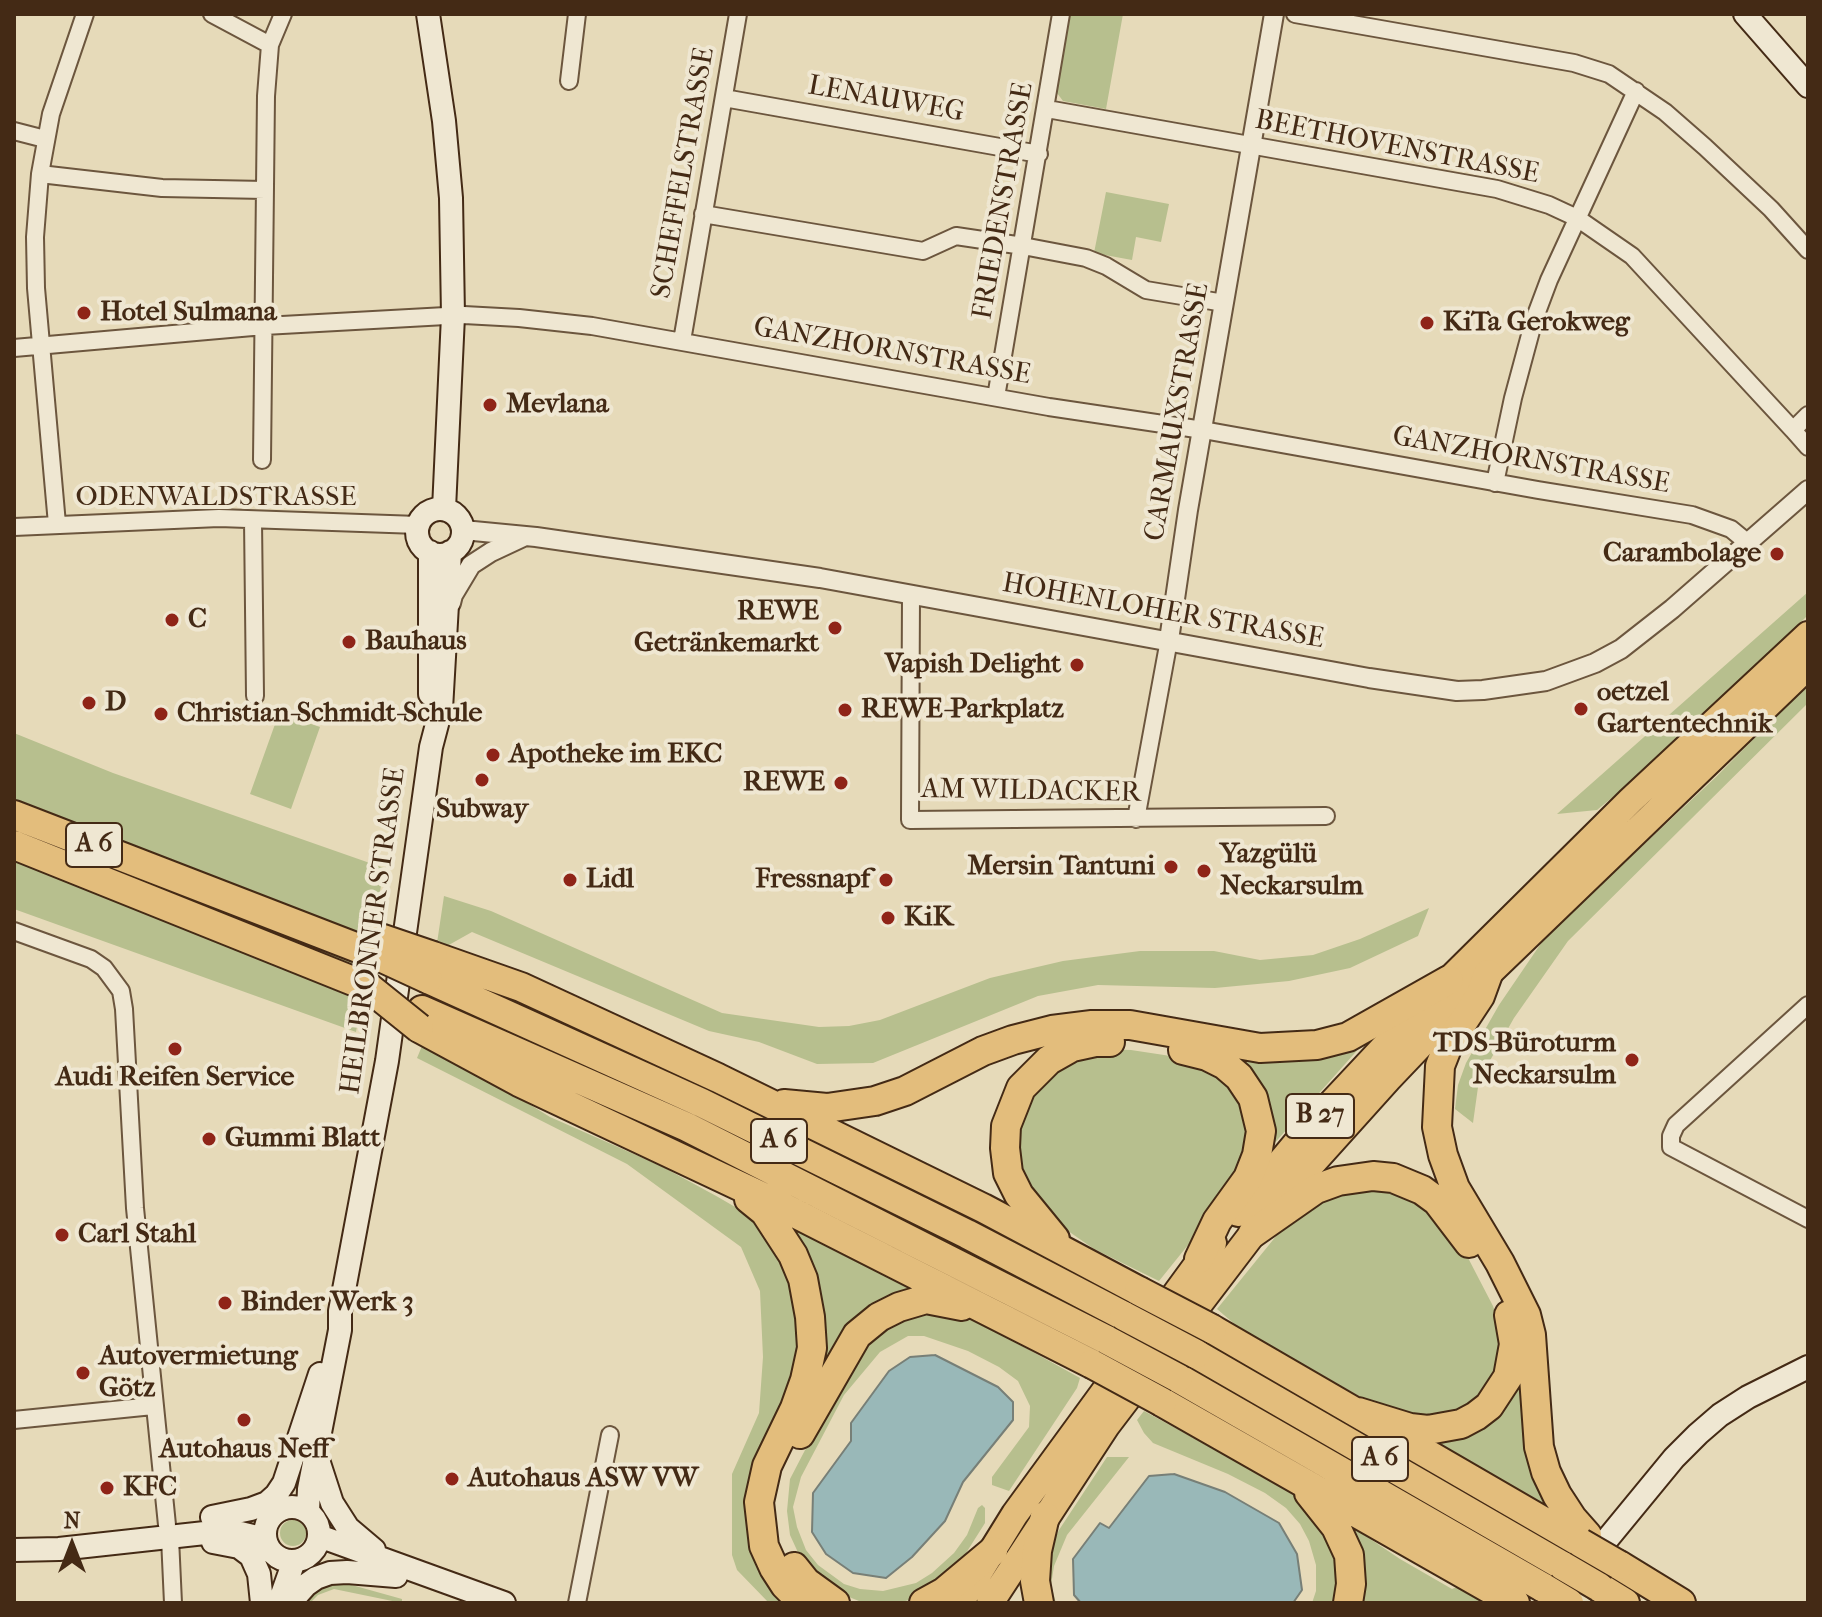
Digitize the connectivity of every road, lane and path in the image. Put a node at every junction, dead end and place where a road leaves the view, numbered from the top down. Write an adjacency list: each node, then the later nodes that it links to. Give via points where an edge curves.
1 (85, 14): 18 (street)
2 (212, 14): 11 (street)
3 (283, 14): 11 (street)
4 (428, 14): 28 (main road, via 444,121)
5 (577, 14): 12 (street)
6 (738, 14): 15 (street, SCHEFFELSTRASSE)
7 (1058, 14): 16 (street, FRIEDENSTRASSE)
8 (1274, 14): 19 (street, CARMAUXSTRASSE)
9 (1295, 14): 14 (street, via 1583,65)
10 (1745, 14): 13 (main road)
11 (270, 45): 22 (street)
12 (569, 81)
13 (1808, 86)
14 (1636, 91): 24 (street); 26 (street, via 1705,147)
15 (724, 98): 20 (street, LENAUWEG); 23 (street, SCHEFFELSTRASSE)
16 (1047, 109): 19 (street, BEETHOVENSTRASSE); 20 (street, FRIEDENSTRASSE)
17 (14, 131): 18 (street)
18 (45, 139): 21 (street)
19 (1251, 145): 24 (street, BEETHOVENSTRASSE, via 1497,189); 27 (street, CARMAUXSTRASSE)
20 (1039, 154): 25 (street, FRIEDENSTRASSE)
21 (40, 174): 22 (street, via 162,188); 31 (street, via 36,275)
22 (265, 190): 29 (street)
23 (703, 214): 25 (street, via 923,251 956,236); 30 (street, SCHEFFELSTRASSE)
24 (1577, 218): 36 (street, BEETHOVENSTRASSE, via 1632,256); 39 (street, via 1531,332)
25 (1023, 246): 27 (street, via 1086,258 1146,290); 33 (street, FRIEDENSTRASSE)
26 (1808, 250)
27 (1224, 303): 35 (street, CARMAUXSTRASSE)
28 (453, 316): 29 (street, GANZHORNSTRASSE); 30 (street, GANZHORNSTRASSE, via 519,318); 41 (main road)
29 (264, 326): 31 (street, GANZHORNSTRASSE); 38 (street)
30 (682, 341): 33 (street, GANZHORNSTRASSE)
31 (42, 345): 32 (street, GANZHORNSTRASSE); 43 (street)
32 (14, 348)
33 (996, 397): 35 (street, GANZHORNSTRASSE)
34 (1808, 415): 36 (street)
35 (1203, 430): 39 (street, GANZHORNSTRASSE); 53 (street, CARMAUXSTRASSE)
36 (1793, 430): 37 (street, BEETHOVENSTRASSE)
37 (1808, 447)
38 (262, 460)
39 (1495, 483): 48 (street, GANZHORNSTRASSE, via 1692,515 1731,529)
40 (1808, 490): 48 (street, HOHENLOHER STRASSE)
41 (444, 509): 44 (main road, via 428,512); 46 (main road, via 457,516)
42 (253, 520): 43 (street, ODENWALDSTRASSE); 44 (street, ODENWALDSTRASSE); 55 (street)
43 (57, 524): 45 (street, ODENWALDSTRASSE)
44 (418, 525): 49 (main road, via 418,541)
45 (14, 527)
46 (463, 530): 47 (street, HOHENLOHER STRASSE); 49 (main road, via 460,543)
47 (525, 535): 50 (street, HOHENLOHER STRASSE); 51 (street, via 471,565)
48 (1748, 543): 53 (street, HOHENLOHER STRASSE, via 1621,649 1565,676 1530,684 1457,691)
49 (440, 552): 51 (main road, HEILBRONNER STRASSE); 56 (main road, HEILBRONNER STRASSE)
50 (911, 595): 53 (street, HOHENLOHER STRASSE); 59 (street, AM WILDACKER, via 910,820)
51 (448, 613): 56 (main road, HEILBRONNER STRASSE, via 441,709)
52 (1808, 635): 64 (highway, B 27)
53 (1169, 640): 59 (street, CARMAUXSTRASSE)
54 (1808, 666): 63 (highway, B 27)
55 (255, 696)
56 (431, 747): 73 (main road, HEILBRONNER STRASSE, via 387,1061)
57 (14, 815): 62 (highway, A 6, bridge)
58 (1326, 816): 59 (street, AM WILDACKER)
59 (1136, 819)
60 (14, 845): 66 (highway, A 6, bridge, via 368,987)
61 (14, 931): 77 (street, via 91,959 121,991)
62 (431, 968): 67 (highway, via 521,987); 109 (highway, A 6, bridge, via 1196,1354)
63 (1488, 974): 70 (highway, B 27); 87 (highway, via 1440,1066 1437,1127 1455,1188 1526,1315 1539,1447 1557,1495)
64 (1449, 980): 67 (highway, via 1348,1037 1317,1045 1260,1048 1130,1025 1079,1027 1013,1040 875,1101 827,1108); 72 (highway, B 27, via 1314,1122)
65 (1808, 1005): 69 (street, via 1676,1125 1671,1147)
66 (420, 1019): 68 (highway, via 519,1082); 92 (highway, A 6, bridge, via 687,1127 1107,1340)
67 (769, 1103): 71 (highway)
68 (716, 1176): 74 (highway); 100 (highway, via 765,1212 803,1279 812,1348 795,1408 767,1466 759,1502 769,1557)
69 (1808, 1219)
70 (1253, 1233): 78 (highway, via 1316,1189 1373,1176 1422,1190 1465,1237 1509,1316 1514,1344 1501,1391 1476,1416 1443,1428 1410,1428); 84 (highway, B 27, via 1106,1426)
71 (1073, 1256): 72 (highway, via 1019,1195 1008,1173 1006,1126 1021,1088 1049,1060 1072,1047 1123,1042 1207,1056 1239,1077 1253,1098 1261,1131 1257,1155); 78 (highway, bridge)
72 (1199, 1259): 90 (highway, B 27)
73 (340, 1311): 75 (main road, HEILBRONNER STRASSE); 81 (main road, HEILBRONNER STRASSE)
74 (995, 1315): 82 (highway, bridge); 101 (highway, via 926,1299 879,1317 857,1335 805,1423 778,1486 774,1510 792,1565)
75 (324, 1362): 83 (main road, HEILBRONNER STRASSE, via 297,1486); 85 (main road, via 276,1495 251,1509)
76 (1808, 1367): 92 (main road, via 1729,1409 1683,1448)
77 (153, 1406): 79 (street); 86 (street)
78 (1358, 1412): 87 (highway)
79 (14, 1420)
80 (610, 1435): 99 (street)
81 (317, 1451): 83 (main road, HEILBRONNER STRASSE); 91 (main road, via 328,1494 348,1528)
82 (1295, 1478): 106 (highway, via 1336,1527 1349,1555); 107 (highway)
83 (299, 1509): 88 (main road, via 315,1518); 88 (main road, via 274,1513)
84 (1045, 1516): 104 (highway, B 27); 105 (highway, via 1037,1551)
85 (212, 1517): 86 (main road); 88 (main road)
86 (172, 1533): 88 (main road, via 232,1531); 89 (main road); 93 (street); 94 (main road, via 239,1547 251,1556)
87 (1584, 1539): 110 (highway, bridge)
88 (290, 1544): 91 (main road); 94 (main road); 95 (main road)
89 (14, 1550)
90 (993, 1551): 102 (highway); 103 (highway, B 27)
91 (404, 1572): 96 (main road, via 330,1573 306,1585); 97 (main road); 98 (main road)
92 (1550, 1596): 108 (highway, A 6, bridge)
93 (173, 1603)
94 (264, 1603)
95 (279, 1603)
96 (290, 1603)
97 (487, 1603)
98 (504, 1603)
99 (577, 1603)
100 (803, 1603)
101 (835, 1603)
102 (924, 1603)
103 (960, 1603)
104 (990, 1603)
105 (1039, 1603)
106 (1348, 1603)
107 (1515, 1603)
108 (1569, 1603)
109 (1625, 1603)
110 (1681, 1603)

